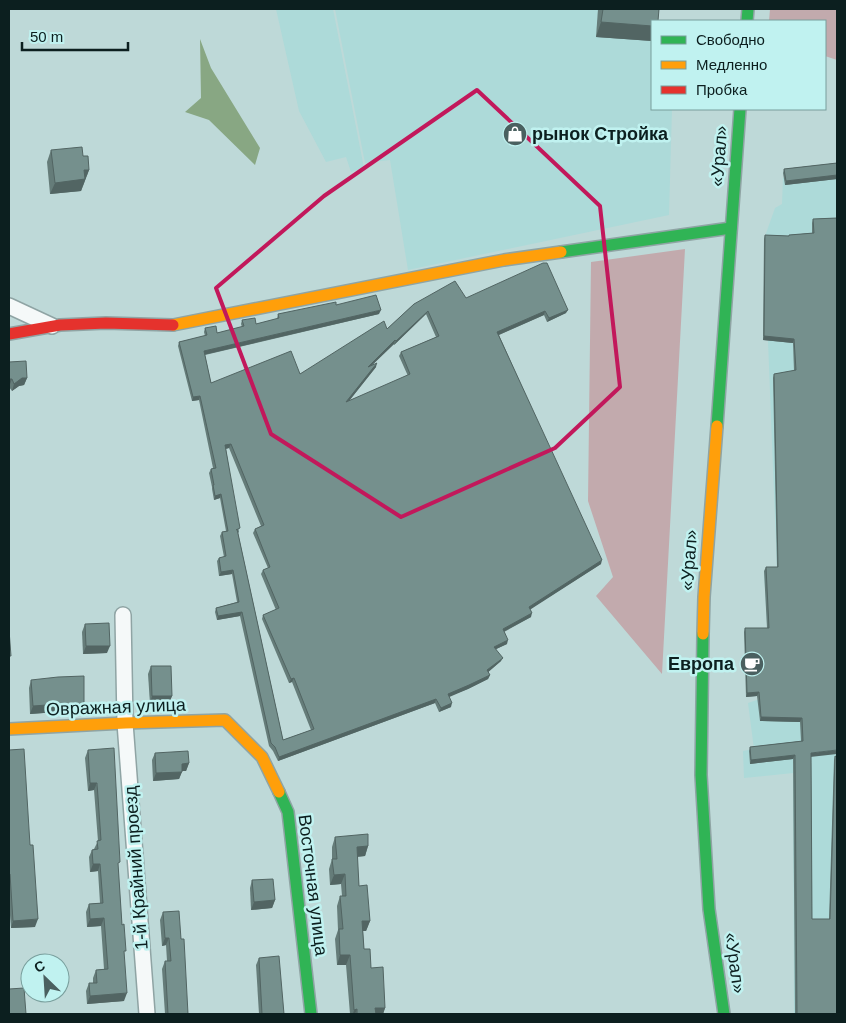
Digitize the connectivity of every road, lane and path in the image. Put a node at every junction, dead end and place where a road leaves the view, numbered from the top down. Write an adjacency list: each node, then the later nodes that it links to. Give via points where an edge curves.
1 (740, 110): 2 (main road, «Урал»)
2 (731, 228): 4 (main road, via 504,260 173,325 106,323); 12 (main road, «Урал», via 704,597 701,775 709,909)
3 (9, 306): 4 (street)
4 (52, 326): 5 (main road)
5 (9, 334)
6 (123, 615): 8 (street, 1-й Крайний проезд)
7 (226, 720): 8 (main road, Овражная улица); 11 (main road, Восточная улица, via 262,756 288,812)
8 (125, 722): 9 (main road, Овражная улица); 10 (street, 1-й Крайний проезд)
9 (9, 729)
10 (146, 1014)
11 (311, 1014)
12 (724, 1014)

